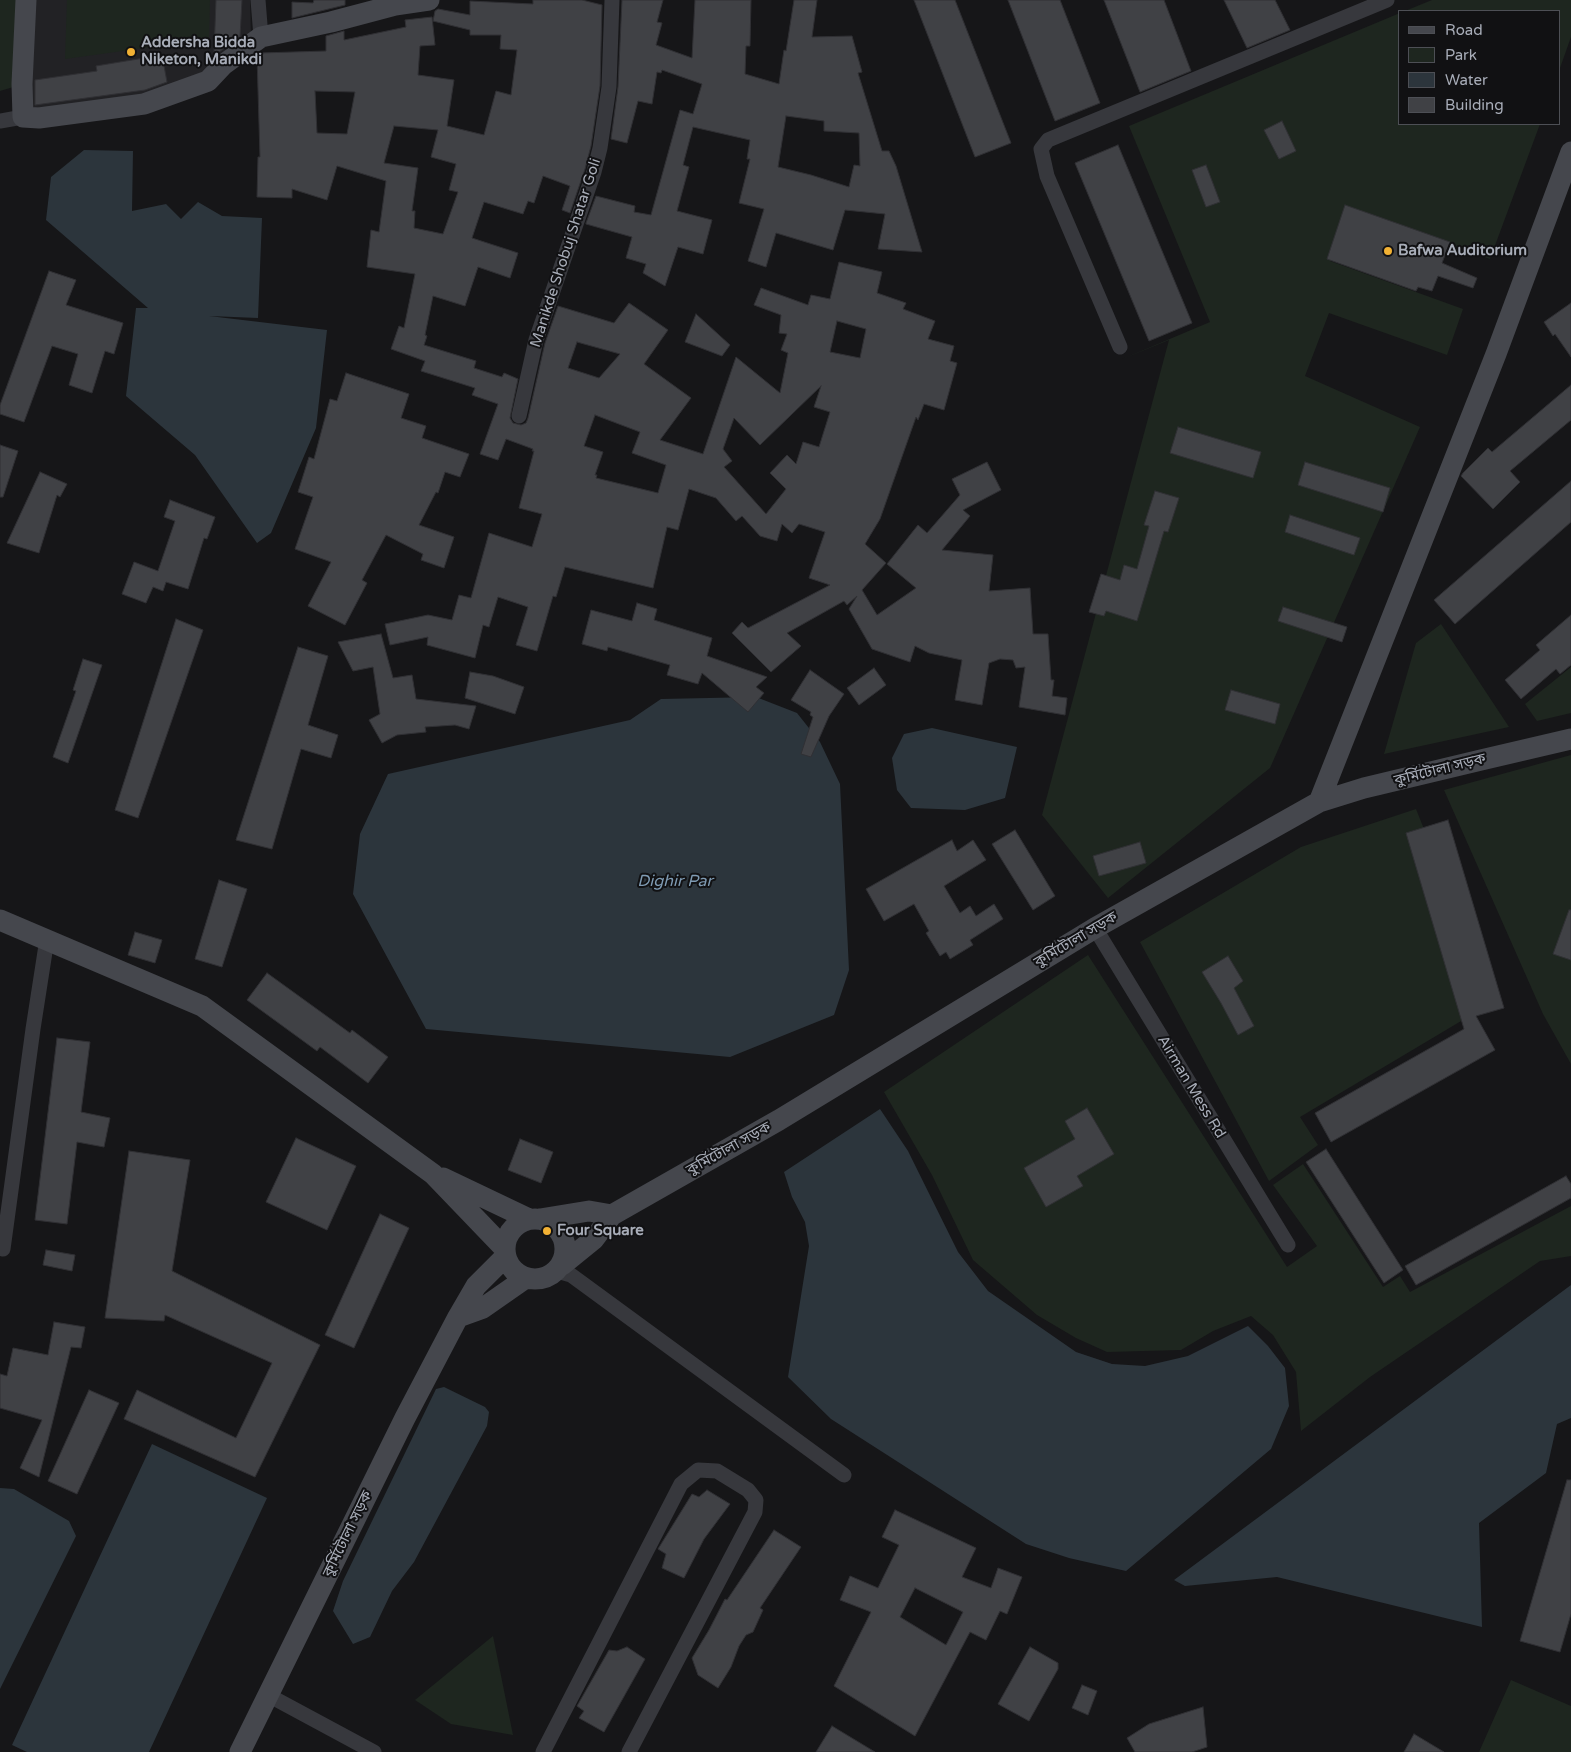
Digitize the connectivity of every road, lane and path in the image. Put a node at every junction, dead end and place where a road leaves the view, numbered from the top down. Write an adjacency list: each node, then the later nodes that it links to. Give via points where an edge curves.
1 (26, 0): 7 (street)
2 (258, 0): 6 (street)
3 (429, 0): 6 (street)
4 (612, 0): 11 (street, Manikde Shobuj Shatar Goli, via 609,87 600,148 536,340)
5 (1387, 0): 10 (street, via 1048,140 1040,148 1047,176)
6 (261, 37): 7 (street, via 208,81 144,104 39,118)
7 (23, 117): 8 (street)
8 (0, 121)
9 (1569, 162): 13 (street)
10 (1120, 347)
11 (519, 416)
12 (1571, 739): 13 (street, কুর্মিটোলা সড়ক, via 1364,788)
13 (1319, 802): 15 (street, কুর্মিটোলা সড়ক)
14 (0, 920): 16 (street)
15 (1095, 928): 18 (street, কুর্মিটোলা সড়ক, via 779,1120); 20 (street, Airman Mess Rd)
16 (47, 939): 17 (street, via 202,1006); 21 (street)
17 (433, 1174): 19 (street); 22 (street)
18 (612, 1215): 19 (street, via 589,1211); 23 (street, via 594,1239)
19 (534, 1219): 22 (street, via 518,1223 510,1231); 23 (street, via 552,1223 560,1231 566,1254)
20 (1288, 1245)
21 (3, 1249)
22 (505, 1252): 24 (street, via 512,1269); 25 (street, কুর্মিটোলা সড়ক, via 476,1286)
23 (559, 1268): 24 (street, via 546,1278); 26 (street)
24 (526, 1278): 25 (street, via 484,1308)
25 (458, 1317): 27 (street, কুর্মিটোলা সড়ক)
26 (844, 1475)
27 (268, 1695): 28 (street, কুর্মিটোলা সড়ক); 29 (street)
28 (240, 1752)
29 (374, 1752)
30 (542, 1752): 31 (street, via 682,1484 698,1470 717,1471 748,1490 756,1500 755,1512)
31 (630, 1752)

